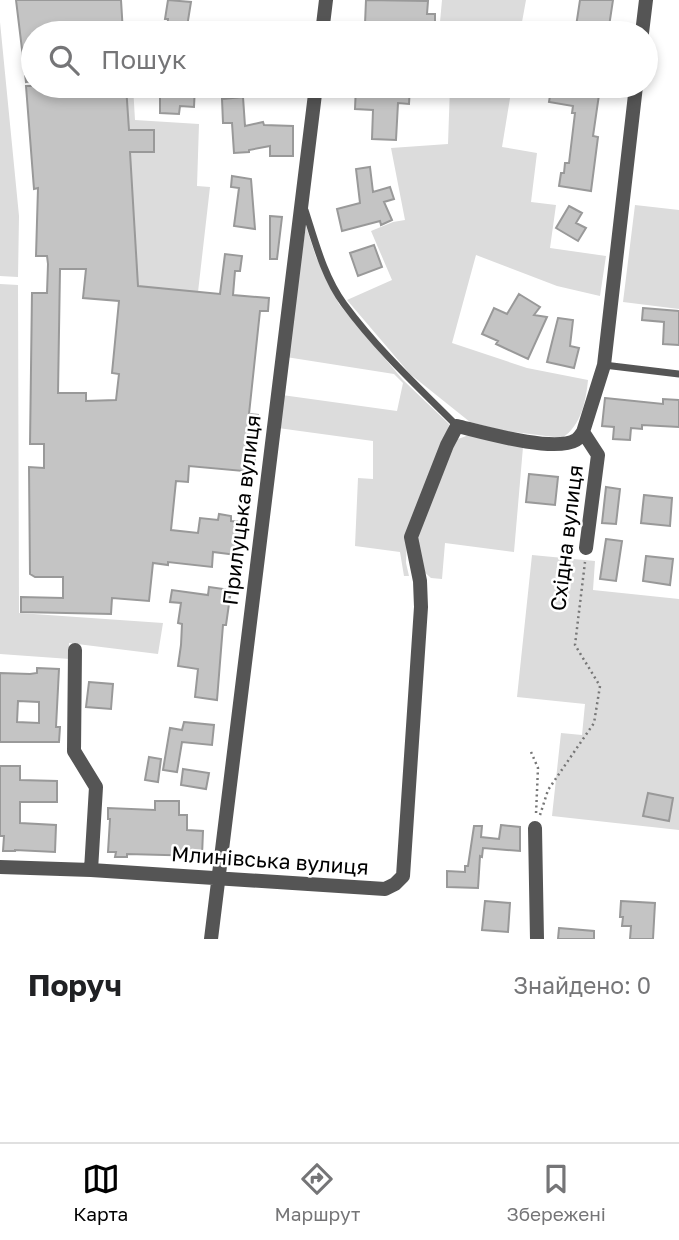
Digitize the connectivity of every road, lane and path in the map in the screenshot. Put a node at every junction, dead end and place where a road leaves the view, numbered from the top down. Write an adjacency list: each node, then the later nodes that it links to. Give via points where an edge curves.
1 (326, 0): 3 (street)
2 (646, 0): 4 (street)
3 (323, 21)
4 (643, 21)
5 (315, 98): 7 (street, Прилуцька вулиця)
6 (635, 98): 8 (street)
7 (303, 206): 10 (lane, via 320,256 343,302 406,377); 18 (street, Прилуцька вулиця)
8 (604, 365): 9 (lane); 11 (street)
9 (679, 374)
10 (457, 426): 11 (street, via 551,445 574,441); 18 (street, Млинівська вулиця, via 411,537 421,607 403,876 385,889)
11 (583, 432): 12 (street, Східна вулиця, via 598,455)
12 (586, 548): 15 (path, Східна вулиця, via 575,645 600,686 594,723 548,790)
13 (75, 650): 17 (street, via 74,751 96,787)
14 (531, 752): 15 (path, via 538,768)
15 (535, 828): 20 (street)
16 (0, 867): 17 (street, Млинівська вулиця)
17 (91, 870): 18 (street, Млинівська вулиця)
18 (218, 879): 19 (street, Прилуцька вулиця)
19 (211, 939)
20 (537, 939)

